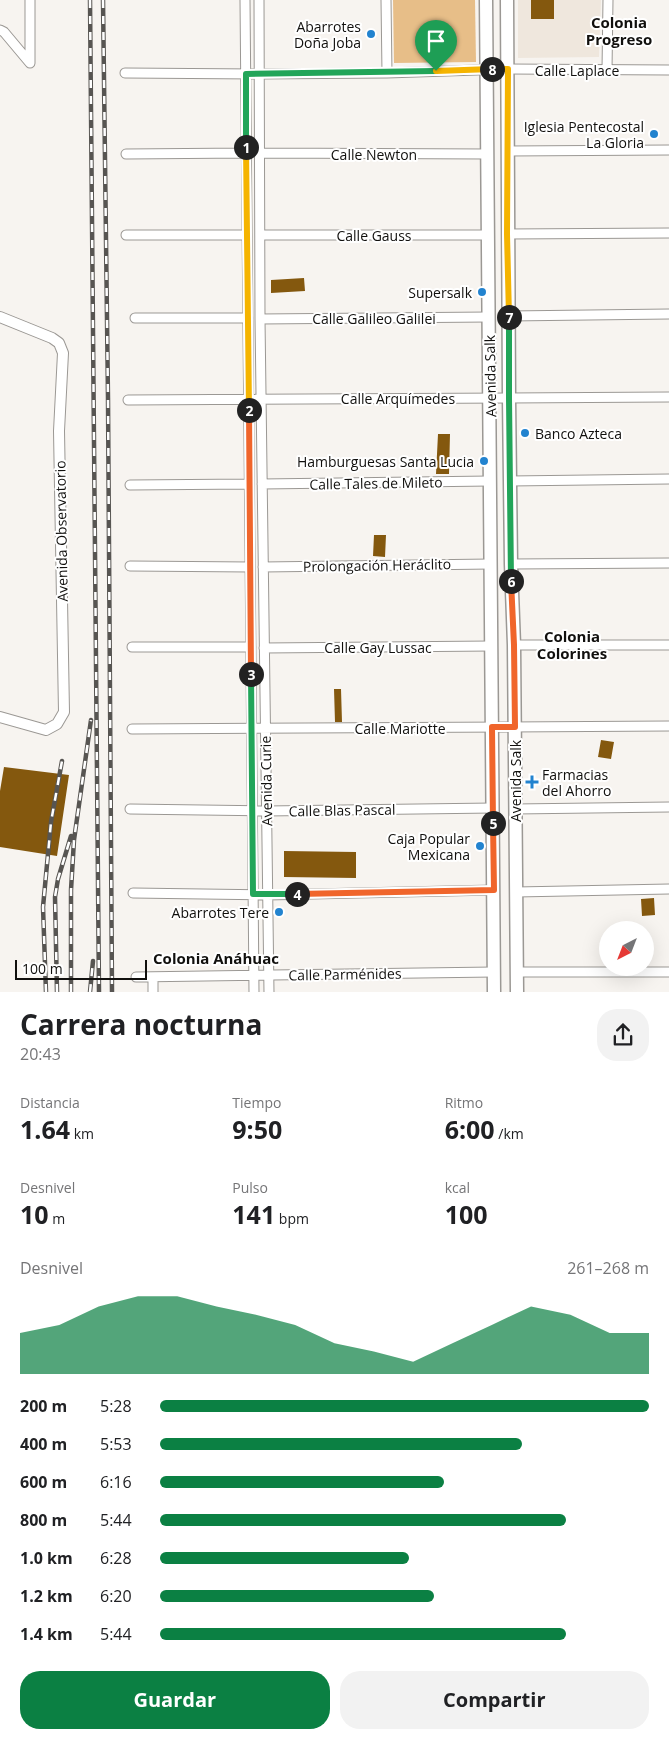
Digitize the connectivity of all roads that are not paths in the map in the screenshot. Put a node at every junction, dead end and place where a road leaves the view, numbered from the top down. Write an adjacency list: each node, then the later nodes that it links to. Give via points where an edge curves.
1 (30, 0): 8 (street, via 30,63)
2 (245, 0): 15 (street, Avenida Curie)
3 (259, 0): 16 (street, Avenida Curie)
4 (386, 0): 14 (street)
5 (486, 0): 10 (main road, Avenida Salk)
6 (507, 0): 9 (main road, Avenida Salk)
7 (608, 0): 11 (street)
8 (0, 30)
9 (508, 69): 10 (street, Calle Laplace); 11 (street, Calle Laplace); 18 (main road, Avenida Salk)
10 (486, 70): 14 (street, Calle Laplace); 22 (main road, Avenida Salk)
11 (607, 70): 12 (street, Calle Laplace)
12 (669, 70)
13 (125, 73): 15 (street, Calle Laplace)
14 (387, 73): 16 (street, Calle Laplace)
15 (246, 74): 16 (street, Calle Laplace); 19 (street, Avenida Curie)
16 (259, 74): 20 (street, Avenida Curie)
17 (669, 150): 18 (street)
18 (508, 151): 24 (main road, Avenida Salk)
19 (246, 153): 21 (street); 26 (street, Avenida Curie)
20 (260, 153): 22 (street, Calle Newton); 27 (street, Avenida Curie)
21 (126, 154)
22 (488, 154): 28 (main road, Avenida Salk)
23 (669, 232): 24 (street)
24 (507, 234): 30 (main road, Avenida Salk)
25 (126, 235): 26 (street)
26 (247, 235): 34 (street, Avenida Curie)
27 (260, 235): 28 (street, Calle Gauss); 35 (street, Avenida Curie)
28 (488, 235): 31 (main road, Avenida Salk)
29 (669, 314): 30 (street)
30 (509, 316): 40 (main road, Avenida Salk)
31 (489, 317): 35 (street, Calle Galileo Galilei); 39 (main road, Avenida Salk)
32 (0, 318): 60 (street, Avenida Observatorio, via 52,338 59,343 63,353 59,431 64,712 57,724 46,730)
33 (135, 318): 34 (street)
34 (248, 318): 37 (street, Avenida Curie)
35 (260, 319): 38 (street, Avenida Curie)
36 (669, 397): 40 (street, Calle Arquímedes)
37 (248, 398): 38 (street, Calle Arquímedes); 41 (street, Calle Arquímedes); 45 (street, Avenida Curie)
38 (261, 398): 39 (street, Calle Arquímedes); 46 (street, Avenida Curie)
39 (490, 398): 40 (street, Calle Arquímedes); 43 (main road, Avenida Salk)
40 (509, 398): 44 (main road, Avenida Salk)
41 (128, 400)
42 (669, 479): 44 (street)
43 (490, 481): 46 (street, Calle Tales de Mileto); 49 (main road, Avenida Salk)
44 (510, 481): 50 (main road, Avenida Salk)
45 (249, 484): 47 (street); 52 (street, Avenida Curie)
46 (262, 484): 53 (street, Avenida Curie)
47 (130, 485)
48 (669, 563): 50 (street)
49 (491, 564): 53 (street, Prolongación Heráclito); 56 (main road, Avenida Salk)
50 (510, 564): 54 (main road, Avenida Salk)
51 (130, 566): 52 (street)
52 (250, 567): 58 (street, Avenida Curie)
53 (263, 567): 59 (street, Avenida Curie)
54 (514, 645): 55 (street); 63 (main road, Avenida Salk)
55 (669, 645)
56 (492, 646): 59 (street, Calle Gay Lussac); 62 (main road, Avenida Salk)
57 (132, 647): 58 (street)
58 (251, 647): 64 (street, Avenida Curie)
59 (264, 648): 66 (street, Avenida Curie)
60 (0, 717)
61 (669, 726): 63 (street, Calle Mariotte)
62 (492, 727): 63 (street, Calle Mariotte); 66 (street, Calle Mariotte); 68 (main road, Avenida Salk)
63 (515, 727): 70 (main road, Avenida Salk)
64 (251, 728): 65 (street, Calle Mariotte); 66 (street, Calle Mariotte); 71 (street, Avenida Curie)
65 (132, 729)
66 (265, 729): 72 (street, Avenida Curie)
67 (669, 807): 70 (street)
68 (493, 808): 72 (street, Calle Blas Pascal); 74 (main road, Avenida Salk)
69 (130, 809): 71 (street, Calle Blas Pascal)
70 (515, 809): 75 (main road, Avenida Salk)
71 (252, 810): 72 (street, Calle Blas Pascal); 77 (street, Avenida Curie)
72 (266, 811): 78 (street, Avenida Curie)
73 (669, 889): 75 (street)
74 (494, 890): 78 (street); 79 (main road, Avenida Salk)
75 (516, 892): 80 (main road, Avenida Salk)
76 (133, 893): 77 (street)
77 (253, 894): 78 (street); 82 (street, Avenida Curie)
78 (267, 895): 83 (street, Avenida Curie)
79 (494, 972): 83 (street, Calle Parménides); 89 (main road, Avenida Salk)
80 (517, 972): 81 (street); 90 (main road, Avenida Salk)
81 (669, 972)
82 (254, 975): 83 (street, Calle Parménides); 85 (street, Calle Parménides); 87 (street, Avenida Curie)
83 (268, 975): 88 (street, Avenida Curie)
84 (136, 977): 85 (street, Calle Parménides)
85 (153, 977): 86 (street)
86 (153, 992)
87 (254, 992)
88 (269, 992)
89 (494, 992)
90 (517, 992)

